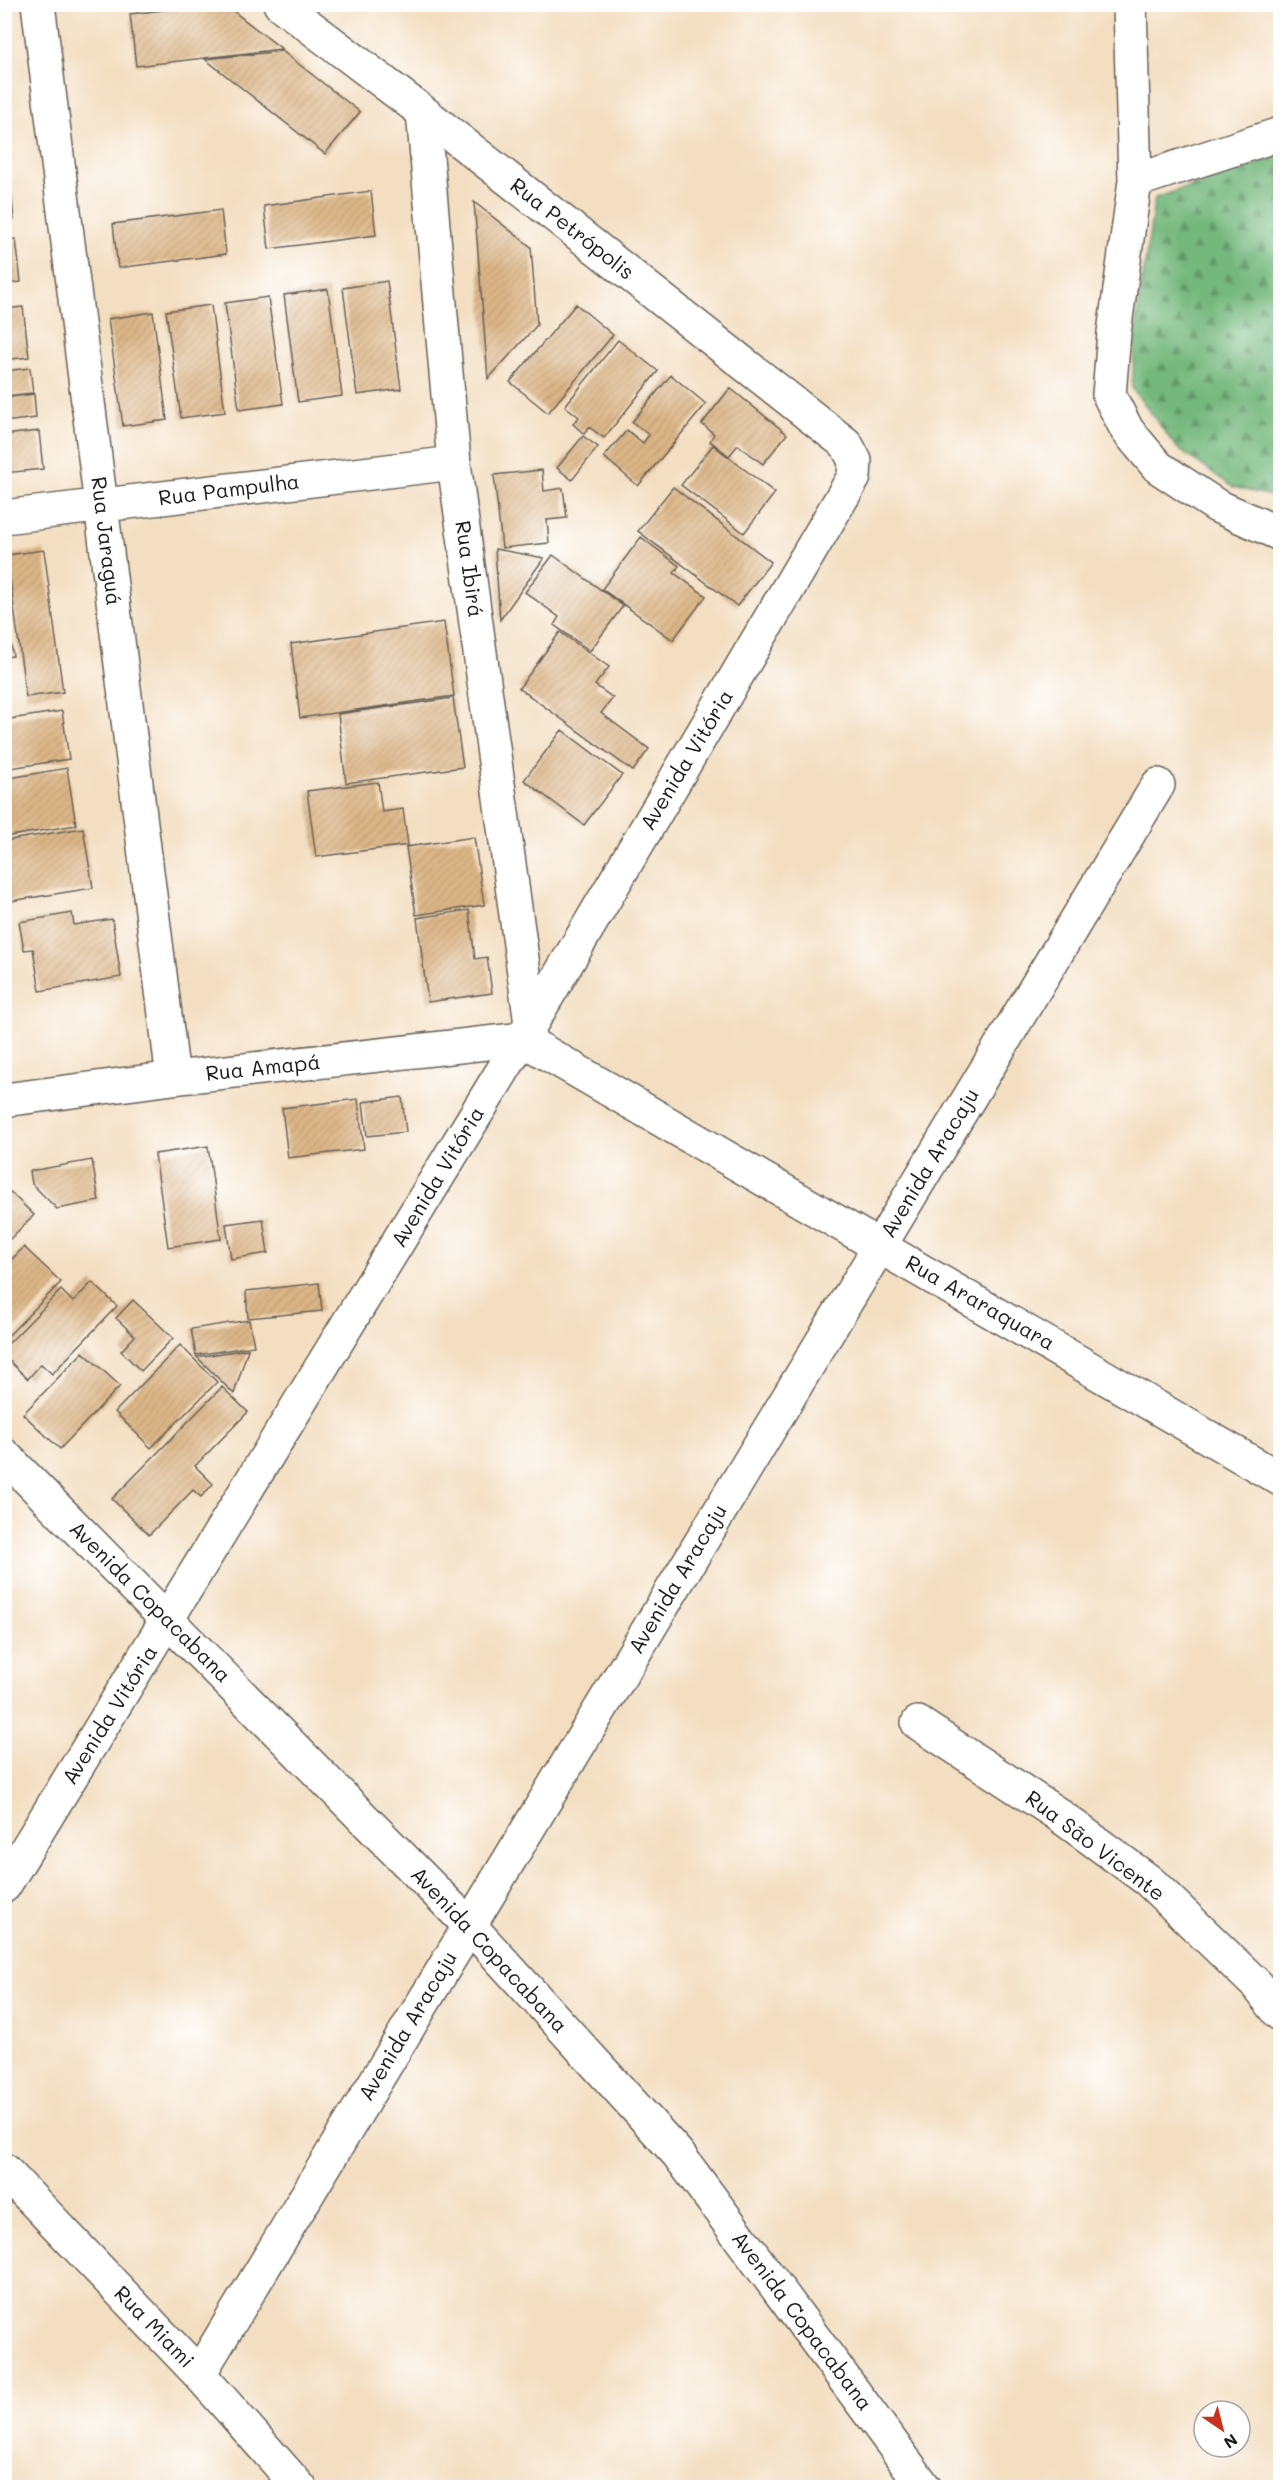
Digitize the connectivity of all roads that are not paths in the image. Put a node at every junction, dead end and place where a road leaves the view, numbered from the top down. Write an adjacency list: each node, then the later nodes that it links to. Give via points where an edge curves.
1 (38, 4): 9 (street, Rua Jaraguá)
2 (280, 4): 4 (street, Rua Petrópolis)
3 (1130, 4): 6 (street)
4 (423, 112): 7 (street, Rua Petrópolis, via 846,444); 8 (street, Rua Ibirá)
5 (1281, 134): 6 (street)
6 (1135, 181): 11 (street, via 1109,395 1127,430 1158,467 1217,506)
7 (855, 461): 13 (street, Avenida Vitória, via 854,477)
8 (454, 463): 9 (street, Rua Pampulha); 13 (street, Rua Ibirá)
9 (101, 506): 10 (street, Rua Pampulha); 14 (street, Rua Jaraguá)
10 (4, 517)
11 (1281, 534)
12 (1158, 785): 16 (street, Avenida Aracaju)
13 (526, 1031): 14 (street, Rua Amapá); 16 (street, Rua Araraquara); 19 (street, Avenida Vitória)
14 (173, 1078): 15 (street, Rua Amapá)
15 (4, 1100)
16 (880, 1245): 18 (street, Rua Araraquara); 22 (street, Avenida Aracaju)
17 (4, 1455): 19 (street, Avenida Copacabana)
18 (1281, 1479)
19 (168, 1620): 21 (street, Avenida Vitória); 22 (street, Avenida Copacabana)
20 (918, 1723): 23 (street, Rua São Vicente, via 1056,1813 1149,1881 1258,1986)
21 (4, 1886)
22 (470, 1925): 25 (street, Avenida Aracaju); 27 (street, Avenida Copacabana, via 678,2154)
23 (1281, 2014)
24 (4, 2170): 25 (street, Rua Miami)
25 (199, 2374): 26 (street, Rua Miami)
26 (300, 2487)
27 (925, 2487)

